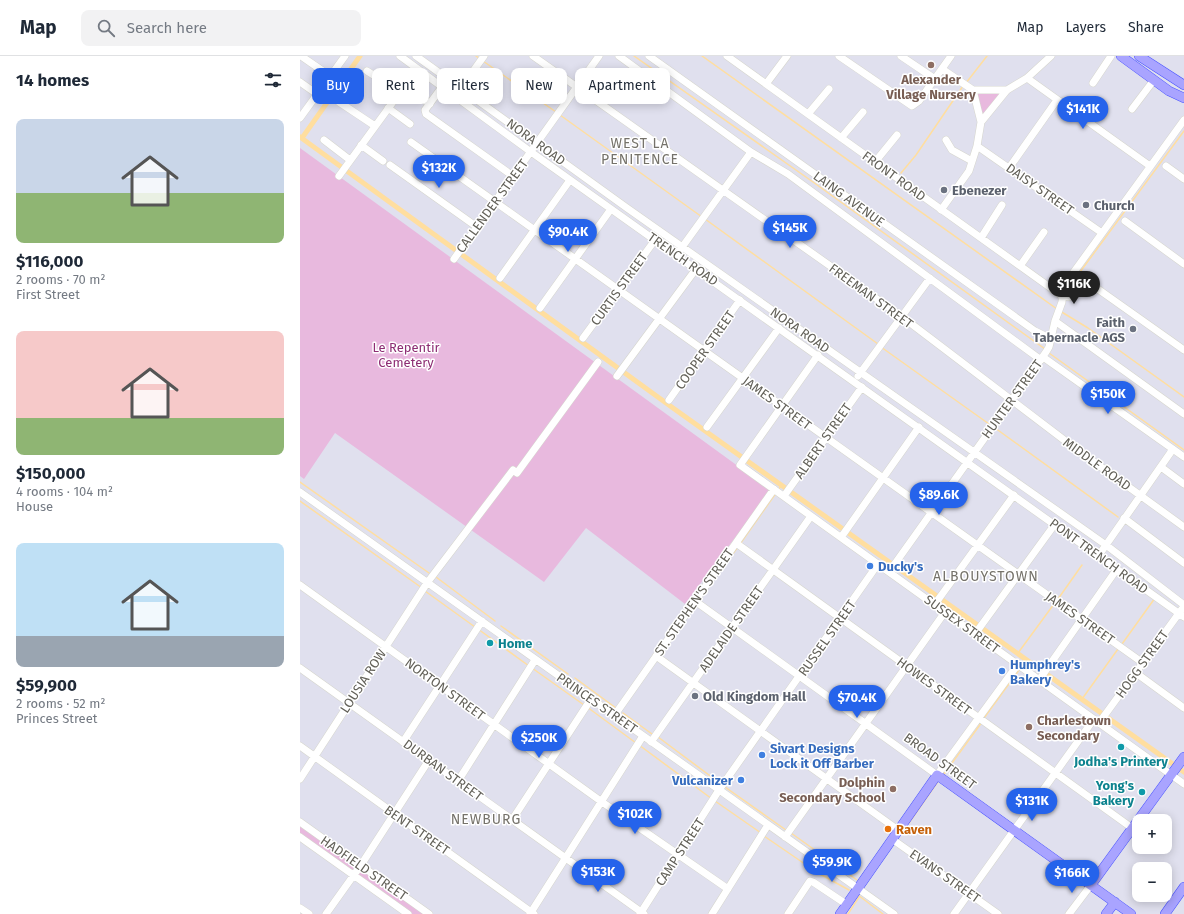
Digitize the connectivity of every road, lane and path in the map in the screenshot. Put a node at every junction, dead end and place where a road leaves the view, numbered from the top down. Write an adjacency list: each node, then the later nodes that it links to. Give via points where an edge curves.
1 (301, 56): 19 (street)
2 (400, 56): 21 (street, TRENCH ROAD)
3 (416, 56): 26 (street, NORA ROAD)
4 (484, 56): 22 (street)
5 (533, 56): 35 (street, FREEMAN STREET)
6 (599, 56): 23 (street, CALLENDER STREET)
7 (619, 56): 69 (street)
8 (649, 56): 112 (street, LAING AVENUE, via 910,244 1035,331)
9 (727, 56): 33 (street, FRONT ROAD)
10 (787, 56): 33 (street)
11 (839, 56): 29 (street, via 909,105 919,102)
12 (901, 56): 29 (street)
13 (951, 56): 24 (street)
14 (1051, 56): 28 (street)
15 (1110, 56): 32 (street)
16 (1121, 56): 30 (main road)
17 (1139, 56): 34 (main road)
18 (342, 57): 20 (street)
19 (318, 68)
20 (335, 68)
21 (416, 68)
22 (475, 68)
23 (590, 68)
24 (942, 69): 29 (street); 39 (street)
25 (367, 71): 27 (street)
26 (437, 71)
27 (372, 74)
28 (1027, 78): 40 (street); 43 (street)
29 (935, 79)
30 (1154, 80): 42 (main road); 52 (street)
31 (300, 82): 37 (street)
32 (1093, 83)
33 (766, 84): 54 (street, FRONT ROAD)
34 (1184, 85)
35 (575, 86)
36 (829, 89): 54 (street)
37 (312, 90)
38 (575, 90): 65 (street, CALLENDER STREET)
39 (973, 90): 40 (street); 57 (street)
40 (1007, 90): 57 (street)
41 (437, 94): 47 (street)
42 (1184, 98)
43 (1057, 100): 75 (street); 77 (street)
44 (312, 101): 55 (street)
45 (342, 104): 59 (street)
46 (391, 104): 51 (street)
47 (430, 104): 79 (street, via 425,111 428,116)
48 (465, 104): 68 (street, TRENCH ROAD)
49 (483, 104): 65 (street, NORA ROAD)
50 (601, 104): 82 (street, FREEMAN STREET)
51 (388, 108): 58 (street); 59 (street)
52 (1132, 109)
53 (863, 112): 61 (street)
54 (808, 114): 61 (street, FRONT ROAD)
55 (300, 118)
56 (1184, 120): 75 (street, HUNTER STREET)
57 (981, 122): 67 (street)
58 (410, 124)
59 (375, 126): 66 (street)
60 (897, 135): 72 (street)
61 (842, 138): 72 (street, FRONT ROAD)
62 (324, 140): 70 (street)
63 (946, 140): 73 (street, via 952,150)
64 (411, 142): 83 (street, JAMES STREET)
65 (537, 143): 68 (street, CALLENDER STREET); 94 (street, NORA ROAD)
66 (361, 145): 70 (street); 71 (street)
67 (977, 146): 73 (street); 77 (street, DAISY STREET)
68 (531, 152): 79 (street, CALLENDER STREET); 81 (street, TRENCH ROAD)
69 (751, 152): 82 (street); 102 (street, via 788,174)
70 (350, 160): 78 (street)
71 (383, 161)
72 (875, 162): 86 (street, FRONT ROAD)
73 (972, 162): 86 (street, via 969,171)
74 (390, 165): 88 (street)
75 (1150, 166): 91 (street, HUNTER STREET)
76 (1166, 166): 80 (street)
77 (1009, 168): 91 (street, DAISY STREET)
78 (339, 176)
79 (513, 176): 83 (street, CALLENDER STREET)
80 (1184, 179)
81 (570, 180): 85 (street, TRENCH ROAD); 89 (street)
82 (723, 190): 94 (street); 107 (street, FREEMAN STREET)
83 (495, 202): 88 (street, CALLENDER STREET); 89 (street, JAMES STREET)
84 (1002, 205): 92 (street)
85 (611, 209): 93 (street, TRENCH ROAD); 97 (street)
86 (941, 210): 92 (street, FRONT ROAD)
87 (1125, 221): 98 (street)
88 (477, 227): 95 (street, CALLENDER STREET)
89 (534, 230): 97 (street, JAMES STREET); 101 (street)
90 (1044, 232): 99 (street)
91 (1102, 233): 104 (street, HUNTER STREET, via 1063,287)
92 (981, 238): 99 (street, FRONT ROAD)
93 (655, 240): 96 (street, TRENCH ROAD); 103 (street, CURTIS STREET)
94 (683, 247): 96 (street); 118 (street, NORA ROAD)
95 (457, 255)
96 (677, 255): 100 (street, TRENCH ROAD)
97 (575, 259): 103 (street, JAMES STREET); 106 (street)
98 (1184, 264)
99 (1020, 266): 104 (street, FRONT ROAD)
100 (696, 269): 105 (street, TRENCH ROAD); 109 (street)
101 (500, 278)
102 (930, 278): 107 (street); 115 (street)
103 (618, 290): 109 (street, JAMES STREET); 111 (street, CURTIS STREET)
104 (1062, 296): 108 (street, HUNTER STREET); 113 (street, via 1069,296 1081,283 1088,282)
105 (740, 300): 110 (street, TRENCH ROAD); 114 (street, COOPER STREET)
106 (540, 308)
107 (901, 316): 118 (street); 124 (street, FREEMAN STREET)
108 (1056, 318): 112 (street, HUNTER STREET); 126 (street)
109 (659, 319): 114 (street, JAMES STREET); 119 (street)
110 (779, 328): 116 (street, TRENCH ROAD); 120 (street)
111 (583, 338)
112 (1052, 339): 115 (street, HUNTER STREET)
113 (1184, 350)
114 (704, 351): 120 (street, JAMES STREET); 123 (street, COOPER STREET)
115 (1045, 354): 124 (street, HUNTER STREET); 130 (street)
116 (818, 355): 121 (street, TRENCH ROAD); 125 (street)
117 (598, 362): 159 (street, LOUSIA ROW, via 517,473 513,470)
118 (860, 373): 121 (street); 131 (street, NORA ROAD)
119 (617, 376)
120 (743, 379): 125 (street, JAMES STREET); 127 (street)
121 (854, 381): 122 (street, TRENCH ROAD)
122 (862, 387): 128 (street, TRENCH ROAD); 129 (street, ALBERT STREET)
123 (670, 400)
124 (1011, 400): 131 (street, HUNTER STREET); 139 (street, MIDDLE ROAD, via 1132,490)
125 (781, 406): 129 (street, JAMES STREET); 137 (street, SUSSEX STREET, via 740,464)
126 (1184, 414)
127 (707, 427)
128 (919, 427): 133 (street, TRENCH ROAD); 135 (street)
129 (825, 438): 135 (street, JAMES STREET); 141 (street, ALBERT STREET)
130 (1173, 449): 132 (street); 134 (street)
131 (973, 452): 133 (street, HUNTER STREET); 150 (street, NORA ROAD)
132 (1184, 457)
133 (967, 461): 140 (street, PONT TRENCH ROAD); 142 (street, HUNTER STREET)
134 (1161, 466): 136 (street); 139 (street)
135 (884, 479): 142 (street, JAMES STREET); 147 (street)
136 (1184, 484)
137 (774, 489): 141 (street, SUSSEX STREET); 148 (street, ST. STEPHEN'S STREET)
138 (300, 492): 159 (street, PRINCES STREET)
139 (1141, 494): 144 (street); 146 (street, MIDDLE ROAD)
140 (1014, 495): 145 (street, PONT TRENCH ROAD); 149 (street)
141 (784, 496): 143 (street, SUSSEX STREET)
142 (930, 513): 149 (street, JAMES STREET); 156 (street, HUNTER STREET)
143 (811, 516): 147 (street, SUSSEX STREET); 155 (street, ADELAIDE STREET)
144 (1124, 518): 150 (street); 152 (street)
145 (1055, 524): 151 (street, PONT TRENCH ROAD); 157 (street)
146 (1184, 526)
147 (842, 536): 153 (street, SUSSEX STREET)
148 (736, 544): 155 (street, HOWES STREET); 160 (street, ST. STEPHEN'S STREET)
149 (977, 545): 157 (street, JAMES STREET); 161 (street)
150 (1106, 545): 151 (street); 162 (street, NORA ROAD)
151 (1098, 555): 154 (street, PONT TRENCH ROAD)
152 (1184, 563)
153 (878, 564): 156 (street, SUSSEX STREET); 165 (street, RUSSEL STREET)
154 (1117, 569): 164 (street, PONT TRENCH ROAD); 166 (street)
155 (773, 570): 165 (street, HOWES STREET); 168 (street, ADELAIDE STREET)
156 (890, 570): 161 (street, SUSSEX STREET)
157 (1018, 575): 166 (street, JAMES STREET); 169 (street)
158 (300, 585): 170 (street, NORTON STREET)
159 (425, 587): 167 (street, PRINCES STREET); 170 (street, LOUSIA ROW)
160 (696, 601): 168 (street, BROAD STREET); 171 (street, ST. STEPHEN'S STREET)
161 (936, 603): 163 (street, SUSSEX STREET)
162 (1184, 605): 164 (street, HOGG STREET)
163 (945, 612): 169 (street, SUSSEX STREET); 175 (street)
164 (1181, 615): 173 (street, HOGG STREET)
165 (840, 618): 175 (street, HOWES STREET); 178 (street, RUSSEL STREET)
166 (1082, 620): 173 (street, JAMES STREET); 179 (street)
167 (481, 623): 172 (street, PRINCES STREET); 181 (street)
168 (732, 627): 178 (street, BROAD STREET); 180 (street, ADELAIDE STREET)
169 (977, 632): 174 (street, SUSSEX STREET)
170 (386, 646): 181 (street, NORTON STREET); 183 (street, LOUSIA ROW)
171 (656, 656): 180 (street); 185 (street, ST. STEPHEN'S STREET)
172 (534, 661): 182 (street, PRINCES STREET); 188 (street)
173 (1143, 663): 177 (street, HOGG STREET)
174 (1018, 664): 179 (street, SUSSEX STREET); 186 (street)
175 (906, 666): 186 (street, HOWES STREET); 189 (street)
176 (300, 668): 183 (street, DURBAN STREET)
177 (1136, 673): 184 (street); 187 (street, HOGG STREET)
178 (800, 676): 189 (street, BROAD STREET); 190 (street, RUSSEL STREET)
179 (1041, 678): 187 (street, SUSSEX STREET)
180 (693, 683): 190 (street); 193 (street, ADELAIDE STREET)
181 (440, 685): 188 (street, NORTON STREET); 192 (street)
182 (590, 701): 185 (street, PRINCES STREET); 198 (street)
183 (349, 703): 192 (street, DURBAN STREET); 195 (street, LOUSIA ROW)
184 (1184, 708)
185 (614, 716): 191 (street, PRINCES STREET)
186 (979, 718): 199 (street, HOWES STREET); 201 (street)
187 (1099, 720): 199 (street, HOGG STREET); 200 (street, SUSSEX STREET)
188 (494, 724): 198 (street, NORTON STREET); 204 (street)
189 (866, 724): 201 (street, BROAD STREET); 202 (street)
190 (761, 731): 202 (street); 206 (street, RUSSEL STREET)
191 (643, 736): 193 (street, PRINCES STREET); 207 (street)
192 (403, 742): 197 (street, DURBAN STREET)
193 (651, 742): 206 (street, PRINCES STREET)
194 (300, 746): 195 (street, BENT STREET)
195 (314, 756): 203 (street, LOUSIA ROW); 208 (street, BENT STREET)
196 (1182, 759): 200 (main road)
197 (429, 760): 204 (street, DURBAN STREET); 208 (street)
198 (548, 763): 207 (street, NORTON STREET); 210 (street)
199 (1056, 773): 213 (street, HOWES STREET); 215 (street, HOGG STREET)
200 (1172, 773): 205 (street, SUSSEX STREET); 209 (main road)
201 (937, 775): 214 (main road); 215 (main road, BROAD STREET)
202 (826, 778): 214 (street); 217 (street)
203 (300, 779)
204 (458, 781): 210 (street, DURBAN STREET)
205 (1184, 784)
206 (719, 790): 212 (street, PRINCES STREET); 219 (street, CAMP STREET)
207 (602, 802): 219 (street, NORTON STREET); 220 (street)
208 (394, 814): 221 (street); 231 (street, BENT STREET)
209 (1142, 814)
210 (512, 820): 220 (street, DURBAN STREET)
211 (300, 822): 221 (street, HADFIELD STREET)
212 (768, 825): 217 (street, PRINCES STREET); 226 (street)
213 (1132, 828): 223 (main road)
214 (898, 830): 218 (main road)
215 (1014, 830): 223 (main road, BROAD STREET); 227 (street, HOGG STREET)
216 (300, 837): 222 (street, HADFIELD STREET)
217 (785, 837): 225 (street, PRINCES STREET)
218 (892, 839): 225 (main road); 227 (street, EVANS STREET)
219 (678, 854): 226 (street, NORTON STREET); 232 (street, CAMP STREET)
220 (566, 858): 231 (street); 232 (street, DURBAN STREET)
221 (361, 865): 222 (street); 236 (street, HADFIELD STREET)
222 (354, 876): 234 (street); 235 (street, HADFIELD STREET)
223 (1091, 885): 228 (main road, BROAD STREET); 243 (street)
224 (1184, 887): 246 (main road)
225 (857, 888): 229 (main road); 240 (street, PRINCES STREET)
226 (728, 889): 237 (street)
227 (969, 893): 241 (street, HOGG STREET); 242 (street, EVANS STREET)
228 (1115, 902): 244 (main road); 245 (main road, BROAD STREET)
229 (846, 904): 238 (street, via 811,881); 239 (main road)
230 (300, 908): 233 (street)
231 (532, 913)
232 (642, 913)
233 (308, 914)
234 (326, 914)
235 (408, 914)
236 (429, 914)
237 (712, 914)
238 (788, 914)
239 (840, 914)
240 (894, 914)
241 (954, 914)
242 (998, 914)
243 (1069, 914)
244 (1106, 914)
245 (1131, 914)
246 (1165, 914)

